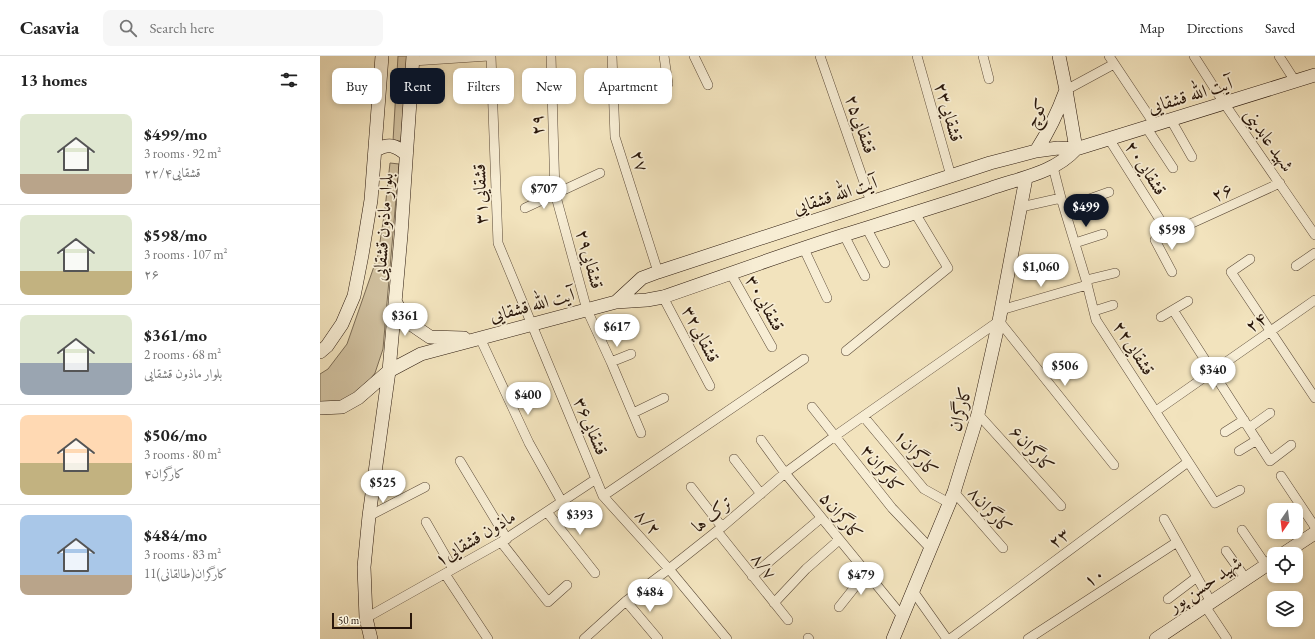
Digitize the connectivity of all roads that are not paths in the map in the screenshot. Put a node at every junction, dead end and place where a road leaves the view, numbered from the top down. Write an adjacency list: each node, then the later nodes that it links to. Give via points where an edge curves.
1 (382, 56): 26 (street, بلوار ماذون قشقایی)
2 (490, 56): 13 (street); 73 (street, ۳۱قشقایی, via 498,244)
3 (551, 56): 37 (street, ۲۹)
4 (612, 56): 55 (street, ۲۷, via 615,138)
5 (664, 56): 15 (street)
6 (694, 56): 19 (street)
7 (820, 56): 39 (street, قشقایی۲۵)
8 (917, 56): 33 (street, قشقایی۲۳)
9 (983, 56): 17 (street)
10 (1059, 56): 20 (street, کوچ)
11 (1194, 56): 21 (street, شهید عابدینی)
12 (1279, 56): 18 (street)
13 (413, 58): 28 (street, بلوار ماذون قشقایی)
14 (1111, 60): 20 (street); 23 (street)
15 (666, 68)
16 (1315, 75): 18 (street, آیت الله قشقایی)
17 (989, 79)
18 (1295, 82): 21 (street, آیت الله قشقایی)
19 (708, 85)
20 (1066, 90): 25 (street, کوچ); 27 (street, کوچ, via 1057,114)
21 (1224, 104): 22 (street, آیت الله قشقایی); 35 (street, شهید عابدینی)
22 (1171, 120): 23 (street, آیت الله قشقایی); 29 (street)
23 (1150, 126): 24 (street, آیت الله قشقایی); 31 (street)
24 (1109, 139): 25 (street, آیت الله قشقایی); 46 (street, ۲۰قشقایی)
25 (1076, 149): 27 (street, آیت الله قشقایی); 30 (street, آیت الله قشقایی, via 1068,158)
26 (376, 150): 28 (street, via 383,146 392,146); 78 (street, بلوار ماذون قشقایی, via 371,200 354,296 342,324)
27 (1036, 151): 33 (street, آیت الله قشقایی)
28 (406, 154): 64 (street, بلوار ماذون قشقایی)
29 (1192, 157)
30 (1053, 167): 34 (street, آیت الله قشقایی); 38 (street, ۲۲قشقایی)
31 (1173, 168)
32 (600, 173): 37 (street)
33 (951, 176): 39 (street, آیت الله قشقایی)
34 (1026, 178): 40 (street, کارگران); 43 (street, آیت الله قشقایی)
35 (1280, 183): 46 (street, ۲۶); 48 (street, شهید عابدینی)
36 (1109, 192): 42 (street)
37 (555, 193): 41 (street); 68 (street, قشقایی۲۹)
38 (1061, 198): 40 (street); 42 (street, ۲۲قشقایی)
39 (871, 202): 55 (street, آیت الله قشقایی)
40 (1021, 207): 71 (street, کارگران)
41 (525, 208)
42 (1064, 208): 49 (street, ۲۲قشقایی)
43 (915, 213): 44 (street, آیت الله قشقایی); 77 (street, via 948,268)
44 (866, 229): 47 (street, آیت الله قشقایی); 53 (street)
45 (1103, 234): 49 (street)
46 (1169, 234): 57 (street, ۲۶, via 1154,240)
47 (844, 235): 50 (street, آیت الله قشقایی); 59 (street)
48 (1315, 235)
49 (1075, 243): 60 (street, ۲۲قشقایی)
50 (804, 249): 58 (street, آیت الله قشقایی); 62 (street)
51 (1315, 253): 54 (street)
52 (1250, 258): 74 (street, via 1231,272)
53 (885, 263)
54 (1296, 266)
55 (658, 272): 66 (street, آیت الله قشقایی, via 642,278)
56 (1115, 272): 60 (street, ترک ها)
57 (1172, 272)
58 (731, 274): 61 (street, آیت الله قشقایی); 76 (street, قشقایی۳۰)
59 (865, 276)
60 (1087, 282): 70 (street, ۲۲قشقایی); 71 (street, ترک ها)
61 (663, 297): 66 (street, آیت الله قشقایی); 84 (street, قشقایی۳۲)
62 (826, 298)
63 (1315, 300): 74 (street, ۲۴)
64 (395, 301): 75 (street, via 405,320 430,337); 82 (street, بلوار ماذون قشقایی)
65 (1188, 301): 69 (street)
66 (616, 302): 68 (street, آیت الله قشقایی)
67 (1113, 305): 70 (street)
68 (587, 310): 73 (street, آیت الله قشقایی); 81 (street, قشقایی۲۹)
69 (1173, 310): 72 (street); 83 (street)
70 (1094, 311): 89 (street, ۲۲قشقایی, via 1096,320)
71 (1000, 316): 92 (street, کارگران); 93 (street, ترک ها); 106 (street)
72 (1161, 317)
73 (532, 324): 75 (street, آیت الله قشقایی); 109 (street, قشقایی۳۶)
74 (1271, 331): 83 (street, ۲۴); 86 (street)
75 (480, 338): 82 (street, آیت الله قشقایی, via 421,354); 116 (street, via 529,443)
76 (772, 348)
77 (846, 351)
78 (320, 352)
79 (631, 354): 81 (street)
80 (804, 360): 114 (street)
81 (612, 362): 90 (street, قشقایی۲۹)
82 (389, 371): 88 (street, آیت الله قشقایی, via 358,398 342,407); 119 (street, بلوار ماذون قشقایی)
83 (1213, 371): 89 (street, ۲۴); 94 (street)
84 (710, 386)
85 (664, 398): 90 (street)
86 (1315, 398)
87 (812, 407): 98 (street, کارگران۳)
88 (320, 408)
89 (1156, 411): 105 (street, ۲۲قشقایی)
90 (633, 413): 97 (street, قشقایی۲۹)
91 (1270, 413): 95 (street)
92 (978, 414): 115 (street, کارگران); 117 (street, ۶کارگران)
93 (864, 417): 98 (street, ترک ها); 115 (street, ۱کارگران, via 924,489)
94 (1244, 420): 95 (street); 96 (street)
95 (1249, 428): 100 (street)
96 (1225, 432)
97 (641, 433)
98 (835, 436): 107 (street, ترک ها); 131 (street, کارگران۳, via 892,508)
99 (761, 440): 107 (street, کارگران۵)
100 (1257, 440): 101 (street, via 1270,460); 102 (street)
101 (1291, 444)
102 (1239, 451)
103 (734, 459): 113 (street)
104 (460, 461): 128 (street)
105 (1188, 462): 112 (street, ۲۲قشقایی, via 1215,503); 159 (street, ۲۳)
106 (1114, 465)
107 (785, 473): 113 (street, ترک ها); 120 (street, کارگران۵)
108 (1281, 476): 123 (street)
109 (596, 479): 114 (street, قشقایی۳۶); 116 (street, ماذون قشقایی۱)
110 (425, 487): 119 (street)
111 (691, 487): 124 (street, ۸/۷)
112 (1240, 490)
113 (761, 494): 124 (street, ترک ها)
114 (603, 496): 136 (street, ۸/۲)
115 (951, 497): 131 (street, کارگران); 132 (street, کارگران۸)
116 (562, 502): 118 (street, ماذون قشقایی۱)
117 (1061, 506)
118 (547, 512): 128 (street, ماذون قشقایی۱); 138 (street)
119 (369, 516): 151 (street, بلوار ماذون قشقایی, via 364,567)
120 (821, 518): 127 (street, کارگران۵); 140 (street)
121 (1164, 519): 129 (street)
122 (426, 522): 137 (street)
123 (1315, 527)
124 (720, 529): 136 (street, ترک ها); 140 (street, ۸/۷)
125 (1242, 530): 134 (street)
126 (1315, 532): 130 (street)
127 (839, 540): 139 (street, کارگران۵); 147 (street, via 806,569)
128 (504, 541): 137 (street, ماذون قشقایی۱); 143 (street, via 548,602)
129 (1177, 542): 141 (street); 160 (street, ۱۰)
130 (1293, 547)
131 (930, 548): 144 (street, کارگران)
132 (1003, 548)
133 (1226, 551): 142 (street)
134 (1267, 559)
135 (1267, 565): 142 (street, شهید حسن پور)
136 (669, 570): 146 (street, ترک ها); 157 (street, ۸/۲)
137 (449, 572): 151 (street, ماذون قشقایی۱); 154 (street)
138 (595, 573)
139 (866, 573): 149 (street); 150 (street, کارگران۵)
140 (752, 576): 147 (street, ۸/۷)
141 (1197, 577): 145 (street); 148 (street)
142 (1246, 579): 148 (street, شهید حسن پور)
143 (567, 585)
144 (913, 590): 150 (street, کارگران); 159 (street)
145 (1168, 599)
146 (626, 601): 155 (street, ترک ها); 156 (street)
147 (774, 603): 152 (street, ۸/۷)
148 (1208, 604): 161 (street, شهید حسن پور); 162 (street)
149 (839, 607)
150 (902, 616): 158 (street, کارگران)
151 (366, 618): 153 (street, بلوار ماذون قشقایی)
152 (788, 620)
153 (371, 639)
154 (488, 639)
155 (584, 639)
156 (658, 639)
157 (727, 639)
158 (893, 639)
159 (948, 639)
160 (1028, 639)
161 (1156, 639)
162 (1227, 639)

